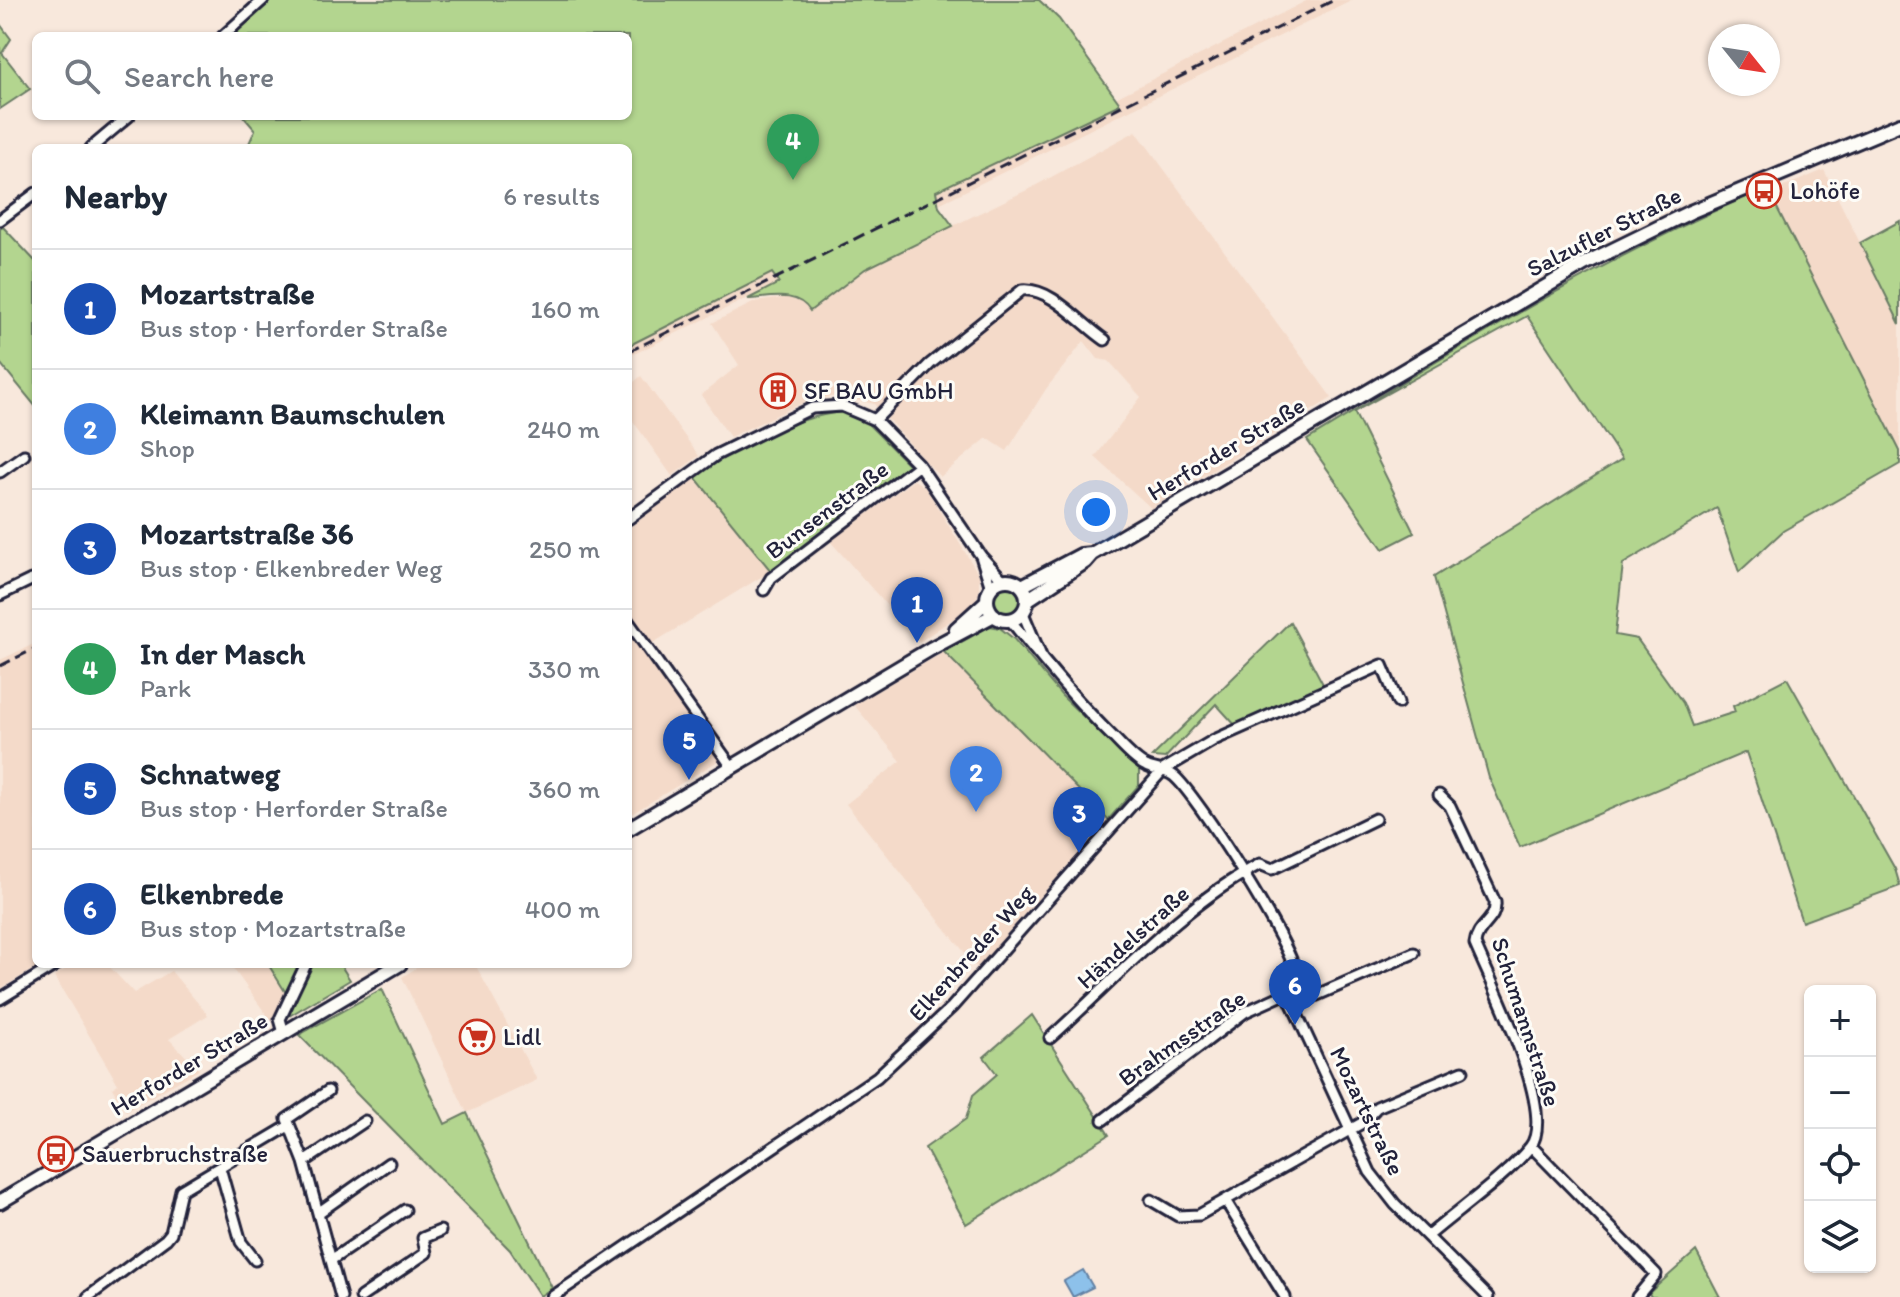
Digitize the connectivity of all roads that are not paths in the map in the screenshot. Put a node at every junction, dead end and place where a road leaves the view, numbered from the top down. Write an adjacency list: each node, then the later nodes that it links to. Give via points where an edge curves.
1 (263, 0): 2 (street)
2 (227, 32)
3 (124, 120): 5 (street)
4 (1900, 124): 9 (main road, Salzufler Straße, via 1647,232)
5 (96, 144)
6 (32, 196): 7 (street)
7 (0, 220)
8 (1105, 340): 10 (street, via 1051,295 1022,290 930,364)
9 (1342, 406): 15 (main road, Herforder Straße)
10 (875, 420): 12 (street); 14 (street, via 842,406 812,408 716,455)
11 (24, 455): 13 (street)
12 (919, 465): 16 (street); 20 (street, Bunsenstraße, via 771,578)
13 (0, 472)
14 (632, 516)
15 (1092, 554): 19 (main road, Herforder Straße); 23 (main road, Herforder Straße)
16 (981, 556): 18 (street); 22 (street)
17 (31, 580): 21 (street)
18 (1003, 580): 19 (main road); 22 (main road)
19 (1022, 586): 23 (main road)
20 (764, 590)
21 (0, 595)
22 (989, 595): 25 (main road); 28 (main road)
23 (1027, 600): 24 (main road)
24 (1023, 613): 26 (main road); 29 (street)
25 (994, 615): 26 (main road); 28 (main road)
26 (1010, 620): 29 (street)
27 (632, 627): 31 (street)
28 (932, 648): 31 (main road)
29 (1042, 660): 32 (street, via 1125,748 1146,767)
30 (1398, 703): 32 (street, Elkenbreder Weg, via 1382,665 1214,740)
31 (732, 767): 35 (main road)
32 (1163, 770): 36 (street, via 1181,784); 70 (street, Elkenbreder Weg, via 952,1007 886,1069)
33 (1439, 795): 53 (street, Schumannstraße, via 1450,806 1495,902 1492,918 1476,934 1475,944 1537,1104 1538,1130)
34 (1375, 819): 36 (street, Händelstraße, via 1272,869 1260,864)
35 (632, 827)
36 (1243, 873): 41 (street, via 1278,933); 46 (street, Händelstraße, via 1174,921)
37 (1414, 953): 42 (street, via 1310,998)
38 (50, 968): 44 (street)
39 (304, 968): 45 (street, via 280,1019)
40 (393, 968): 45 (main road, Herforder Straße)
41 (1295, 983): 42 (street); 43 (street)
42 (1304, 996): 43 (street)
43 (1289, 998): 49 (street, Brahmsstraße, via 1245,1012); 52 (street, Mozartstraße)
44 (0, 999)
45 (284, 1033): 59 (main road, Herforder Straße)
46 (1050, 1038)
47 (1463, 1071): 52 (street, via 1377,1107)
48 (328, 1091): 51 (street, via 287,1119)
49 (1103, 1120)
50 (365, 1121): 54 (street)
51 (287, 1127): 54 (street); 56 (street)
52 (1350, 1129): 58 (street); 63 (street, Mozartstraße, via 1381,1188)
53 (1531, 1146): 63 (street); 66 (street, via 1656,1274)
54 (304, 1162): 61 (street)
55 (389, 1163): 61 (street)
56 (220, 1168): 64 (street, via 241,1242); 67 (street, via 181,1190 166,1239)
57 (1151, 1200): 58 (street, via 1186,1218)
58 (1225, 1200): 71 (street)
59 (0, 1202)
60 (405, 1210): 65 (street)
61 (318, 1213): 65 (street)
62 (440, 1231): 69 (street, via 423,1238 426,1253)
63 (1428, 1236): 72 (street, Mozartstraße)
64 (255, 1260)
65 (331, 1260): 68 (street)
66 (1639, 1296)
67 (88, 1297)
68 (341, 1297)
69 (361, 1297)
70 (552, 1297)
71 (1285, 1297)
72 (1488, 1297)

